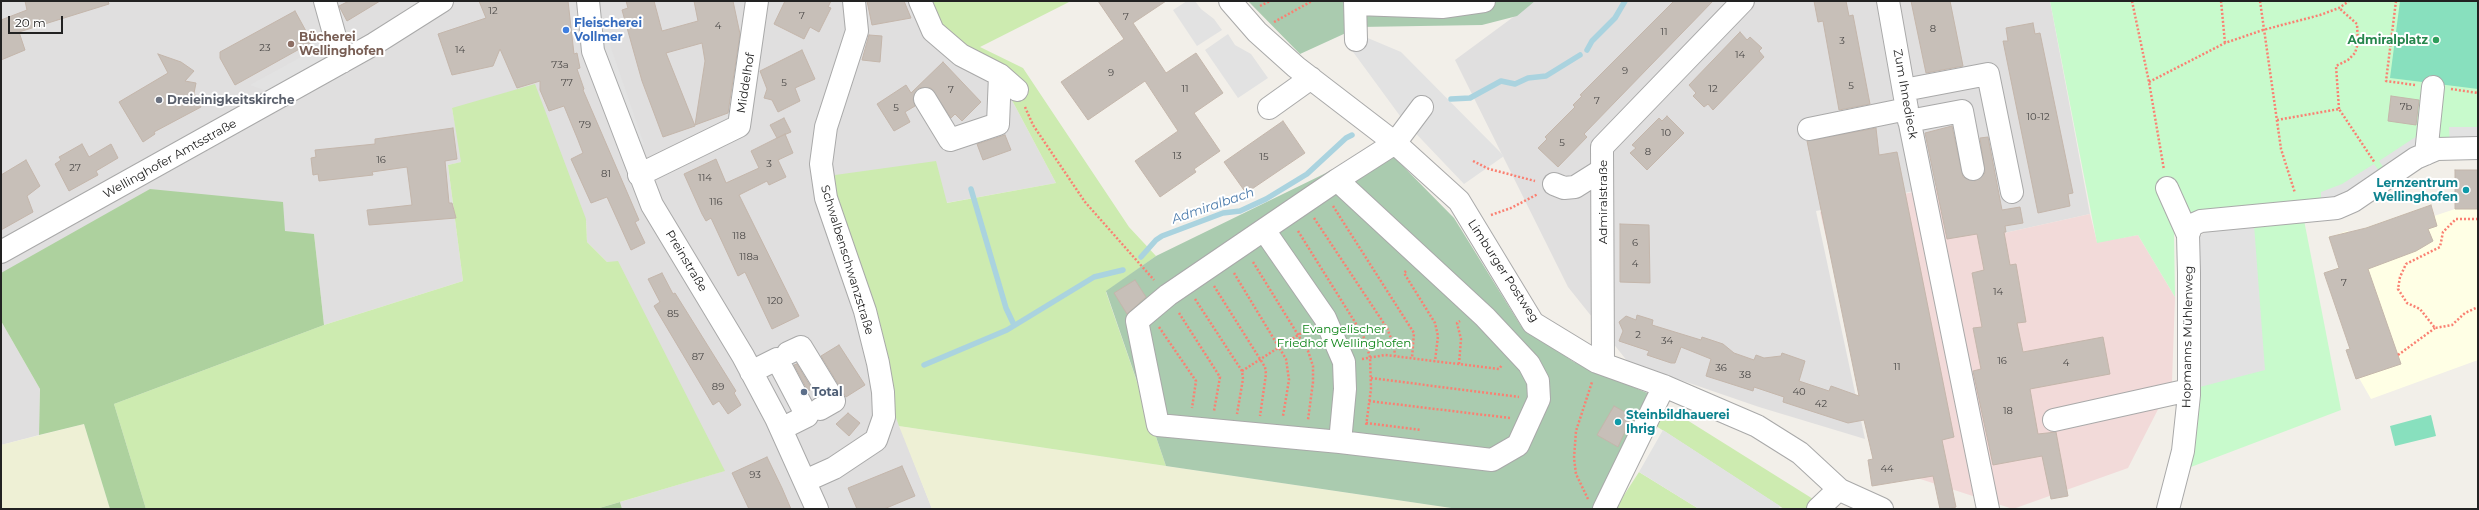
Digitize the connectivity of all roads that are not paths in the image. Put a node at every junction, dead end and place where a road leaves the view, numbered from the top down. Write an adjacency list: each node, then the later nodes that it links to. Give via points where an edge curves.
1 (325, 1): 13 (street)
2 (442, 1): 13 (street, Wellinghofer Amtsstraße)
3 (588, 1): 28 (street, Preinstraße, via 593,51)
4 (757, 1): 28 (street, Middelhof, via 739,126)
5 (854, 1): 45 (street, Schwalbenschwanzstraße, via 858,31 826,127 821,164 826,198 865,311 878,363 884,417 876,440 834,468)
6 (920, 1): 14 (street, via 933,31 961,55)
7 (1230, 1): 15 (street, Limburger Postweg, via 1257,32)
8 (1484, 1): 11 (street, via 1442,7)
9 (1742, 1): 27 (street, Admiralstraße, via 1602,147)
10 (1888, 1): 19 (street, Zum Ihnedieck)
11 (1356, 3): 12 (street)
12 (1356, 40)
13 (342, 62): 35 (street, Wellinghofer Amtsstraße)
14 (1000, 75): 17 (street); 18 (street, via 998,124 950,140)
15 (1311, 78): 20 (street); 23 (street, Limburger Postweg)
16 (2433, 87): 25 (street)
17 (1017, 90)
18 (925, 99)
19 (1907, 107): 22 (street); 26 (street, via 1962,110); 32 (street, via 1988,74); 51 (street, Zum Ihnedieck)
20 (1269, 108)
21 (1422, 108): 23 (street)
22 (1809, 130)
23 (1395, 143): 30 (street); 37 (street, Limburger Postweg, via 1459,201 1533,323)
24 (2478, 148): 25 (street, via 2437,149)
25 (2426, 154): 34 (street, via 2416,158 2353,201 2337,208 2201,221 2192,225)
26 (1973, 169)
27 (1602, 170): 29 (street, via 1575,187 1564,188); 37 (street, Admiralstraße)
28 (639, 175): 38 (street, Preinstraße, via 656,211)
29 (1547, 183)
30 (1329, 185): 33 (street); 44 (street, via 1422,259 1476,308 1529,364 1538,381 1539,399 1518,445 1492,460)
31 (2167, 188): 34 (street)
32 (2012, 192)
33 (1264, 230): 44 (street, via 1325,318 1344,362 1345,389); 44 (street, via 1176,290 1137,321 1158,425)
34 (2188, 235): 40 (street, Hopmanns Mühlenweg)
35 (1, 252)
36 (783, 356): 38 (street); 41 (street); 41 (street, via 801,347 834,401)
37 (1600, 363): 39 (street, Limburger Postweg)
38 (751, 372): 43 (street, Preinstraße)
39 (1664, 386): 46 (street, Limburger Postweg, via 1757,426 1800,453); 47 (street)
40 (2189, 390): 42 (street); 52 (street, Hopmanns Mühlenweg, via 2183,451)
41 (814, 412): 43 (street)
42 (2054, 420)
43 (781, 429): 45 (street, Preinstraße)
44 (1340, 442)
45 (805, 481): 48 (street, Preinstraße)
46 (1839, 489): 49 (street); 50 (street, Limburger Postweg)
47 (1598, 506)
48 (817, 509)
49 (1818, 509)
50 (1882, 509)
51 (1988, 509)
52 (2168, 509)

